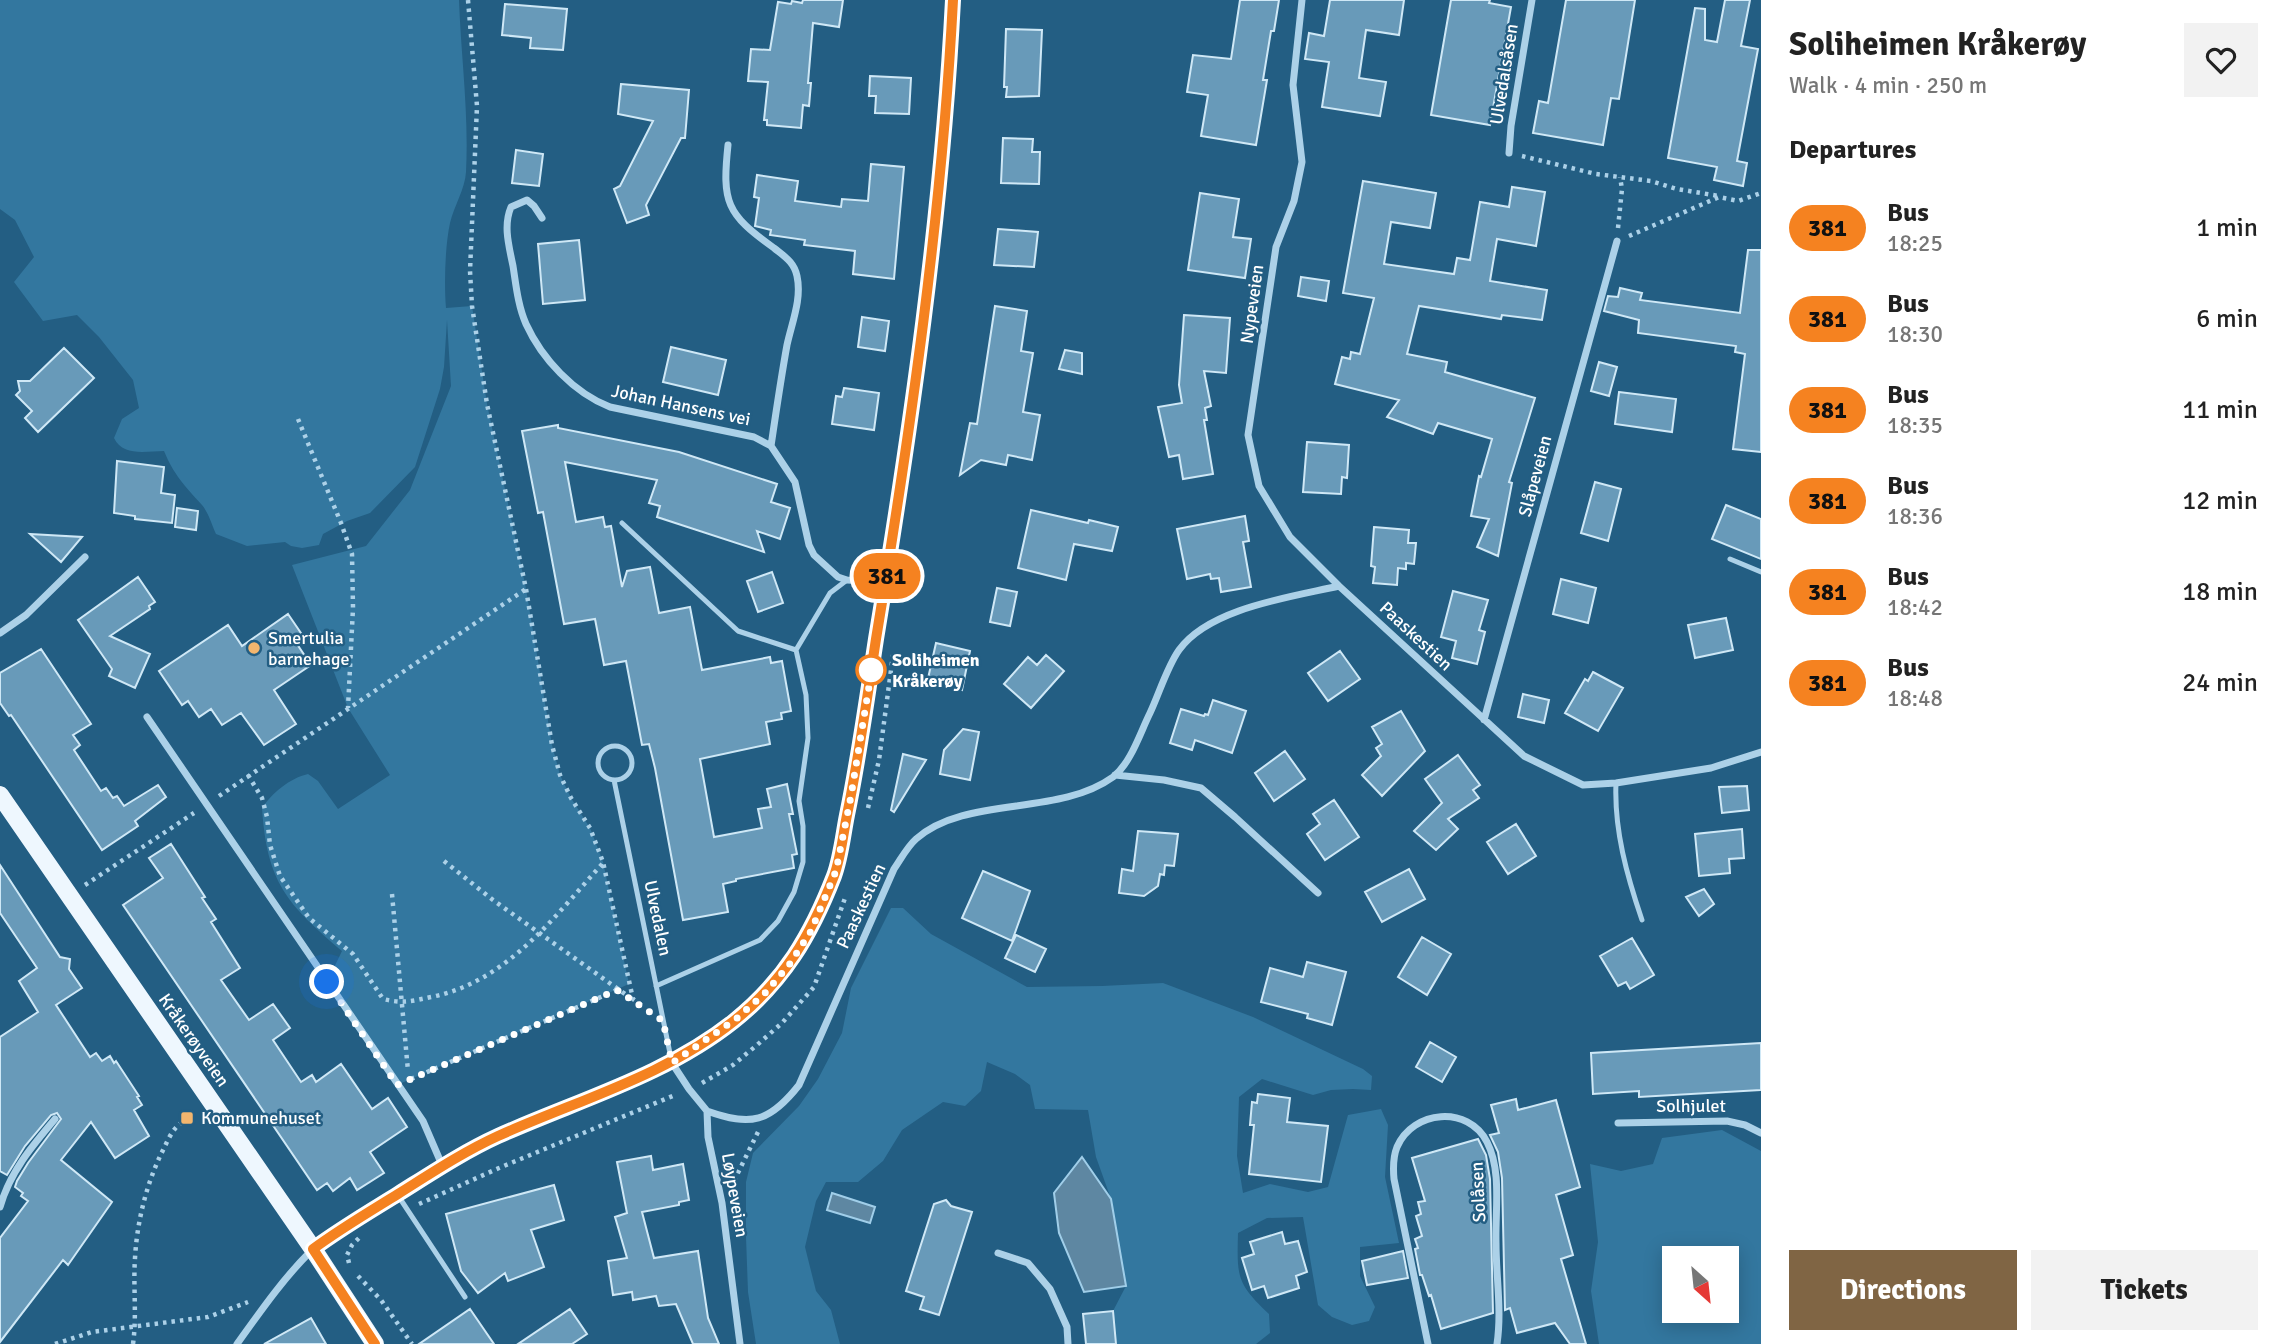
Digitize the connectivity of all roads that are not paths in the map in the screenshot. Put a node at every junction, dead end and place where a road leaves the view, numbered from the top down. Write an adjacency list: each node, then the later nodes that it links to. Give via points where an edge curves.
1 (953, 0): 14 (street, via 932,258)
2 (1302, 0): 15 (street, Nypeveien, via 1293,85 1302,162 1294,201 1276,247 1248,435 1259,486 1290,537)
3 (1532, 0): 5 (street, Ulvedalsåsen)
4 (728, 145): 8 (street, Johan Hansens vei, via 727,200 740,221 792,261 797,275 799,294)
5 (1509, 153)
6 (542, 218): 8 (street, Johan Hansens vei, via 527,201 511,207 508,242 527,325 567,380 610,407 754,437)
7 (1617, 241): 19 (street, Slåpeveien)
8 (771, 446): 13 (street, via 795,482 814,555)
9 (622, 523): 17 (lane, via 738,631)
10 (85, 557): 16 (street)
11 (1730, 559): 12 (lane)
12 (1761, 572)
13 (847, 580): 14 (street); 17 (lane, via 830,593)
14 (886, 582): 28 (street, via 836,871 811,931 765,993)
15 (1339, 586): 19 (street, Paaskestien); 21 (street, Paaskestien, via 1226,615 1199,630 1179,650 1131,753)
16 (0, 634)
17 (796, 650): 27 (lane, via 806,695 808,738 799,801 803,862 794,892 778,921 760,940)
18 (148, 717): 33 (street, via 423,1121)
19 (1484, 720): 23 (street, Paaskestien, via 1524,756 1583,785)
20 (1761, 752): 23 (street, Paaskestien, via 1711,768)
21 (1115, 775): 25 (street, via 1201,789); 29 (street, Paaskestien, via 1090,790 949,820 915,840 894,869 799,1084 785,1103 752,1121)
22 (614, 780): 22 (lane, via 600,771 598,760 608,747 619,746 631,757 631,768); 27 (lane, Ulvedalen)
23 (1616, 783): 26 (lane, via 1621,843)
24 (0, 794): 36 (main road, Kråkerøyveien)
25 (1318, 892)
26 (1642, 920)
27 (656, 986): 28 (lane, Ulvedalen)
28 (672, 1063): 29 (street); 33 (street, via 494,1138)
29 (707, 1111): 41 (street, Løypeveien)
30 (55, 1119): 35 (street, via 13,1173)
31 (1618, 1123): 32 (street, Solhjulet, via 1727,1121)
32 (1761, 1133)
33 (442, 1165): 34 (street)
34 (397, 1194): 36 (street); 38 (lane)
35 (0, 1207)
36 (313, 1249): 39 (street); 40 (main road, Kråkerøyveien)
37 (998, 1253): 42 (street, via 1028,1263 1050,1289 1067,1327)
38 (465, 1297)
39 (237, 1344)
40 (375, 1344)
41 (740, 1344)
42 (1068, 1344)
43 (1428, 1344): 44 (street, Solåsen, via 1393,1163 1405,1134 1434,1117 1453,1116 1478,1129 1487,1141 1495,1170)
44 (1497, 1344)

